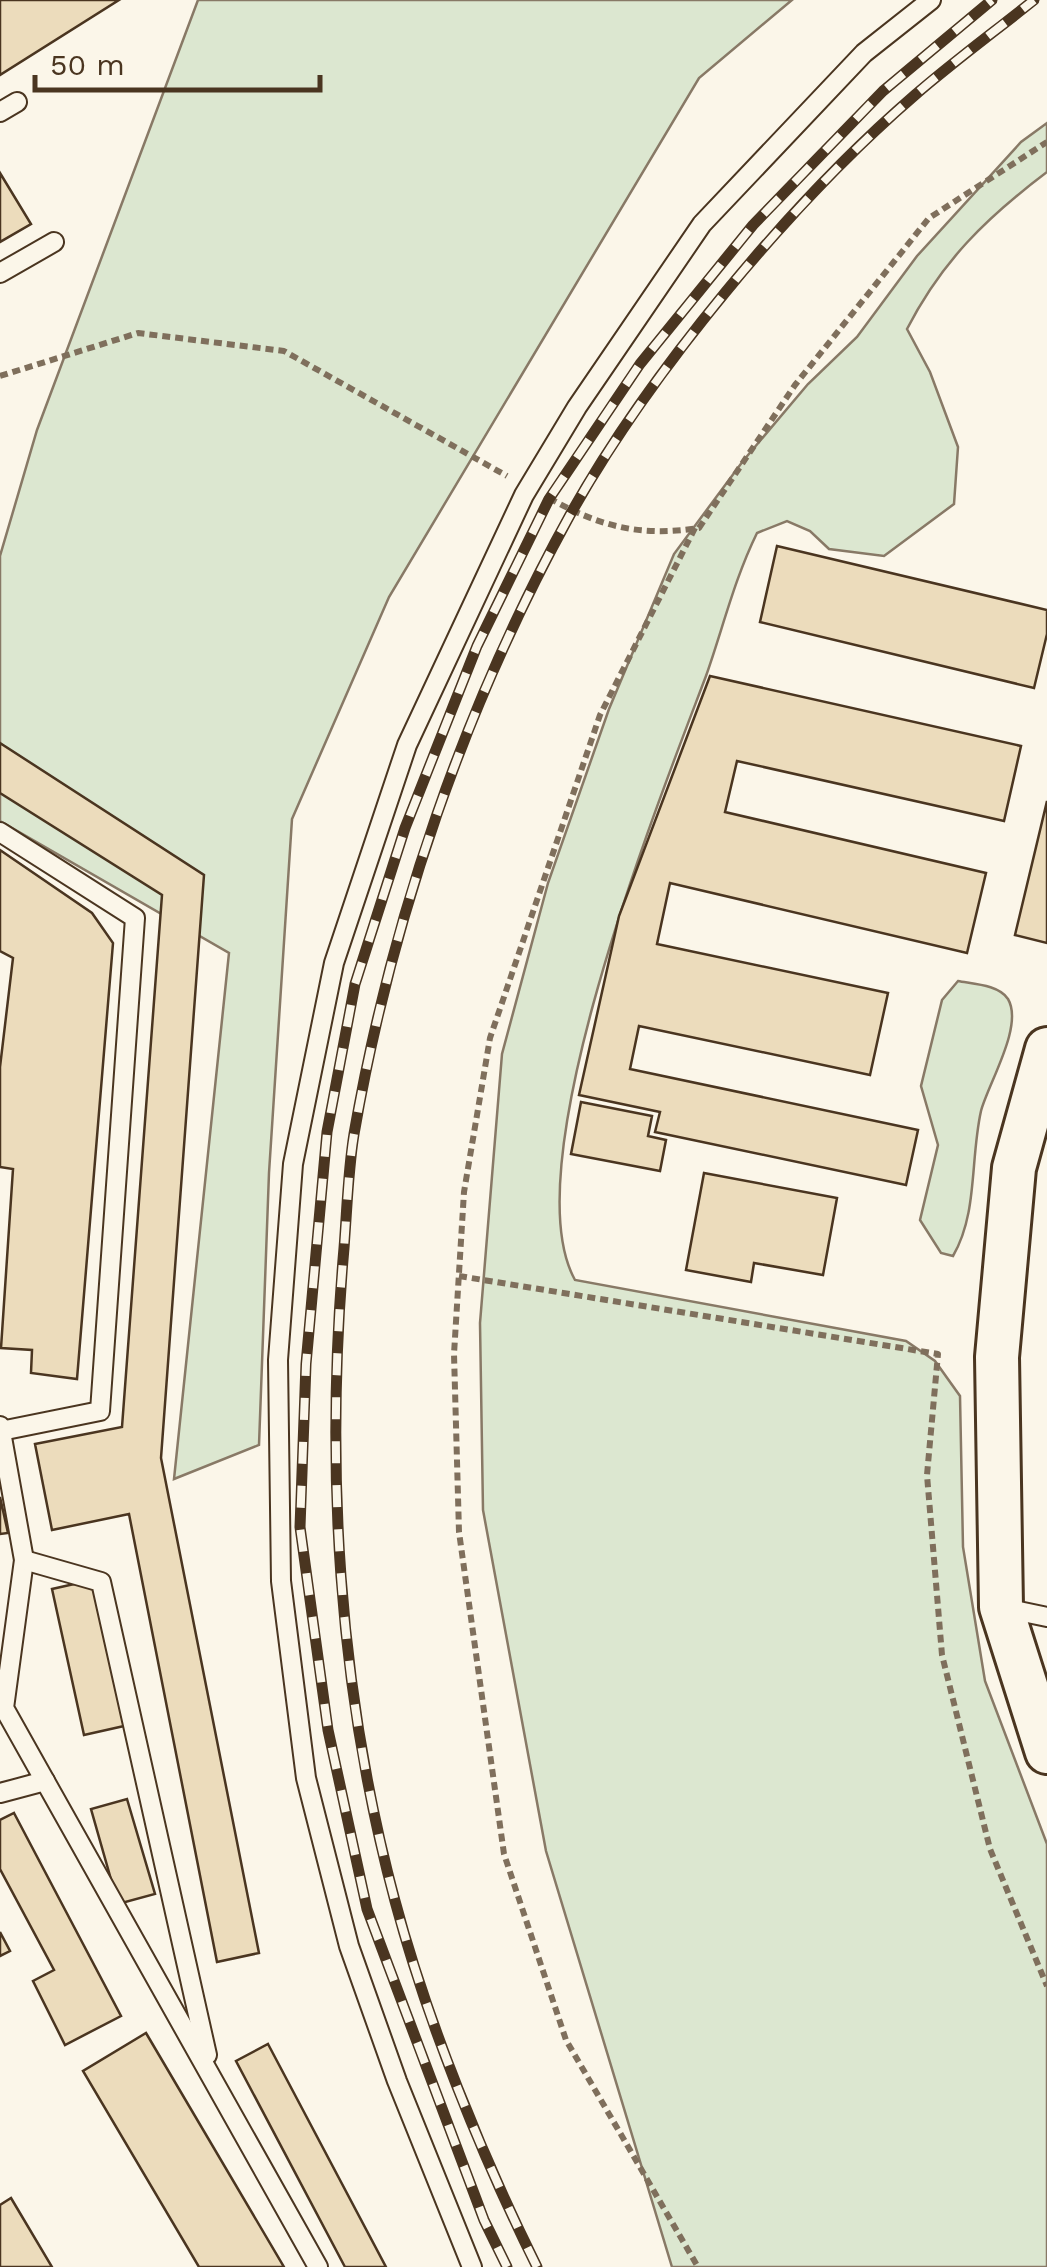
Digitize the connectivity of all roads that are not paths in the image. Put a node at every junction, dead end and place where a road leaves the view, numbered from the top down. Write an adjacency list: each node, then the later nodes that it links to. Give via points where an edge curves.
1 (931, 0): 18 (lane, via 864,53 702,224 524,495 407,745 334,964 300,1128 278,1360 281,1581 306,1778 350,1946)
2 (17, 102): 3 (lane)
3 (0, 112)
4 (54, 242): 5 (lane)
5 (0, 273)
6 (0, 832): 8 (lane, via 136,918 100,1411)
7 (1047, 1049): 10 (street, via 1014,1168 998,1356)
8 (0, 1428): 9 (lane)
9 (24, 1560): 12 (lane); 16 (lane, via 101,1582)
10 (1001, 1607): 11 (lane); 13 (street)
11 (1047, 1617)
12 (2, 1705): 14 (lane)
13 (1047, 1752)
14 (45, 1781): 15 (lane); 16 (lane)
15 (0, 1793)
16 (212, 2077): 17 (lane)
17 (318, 2267)
18 (472, 2267)

